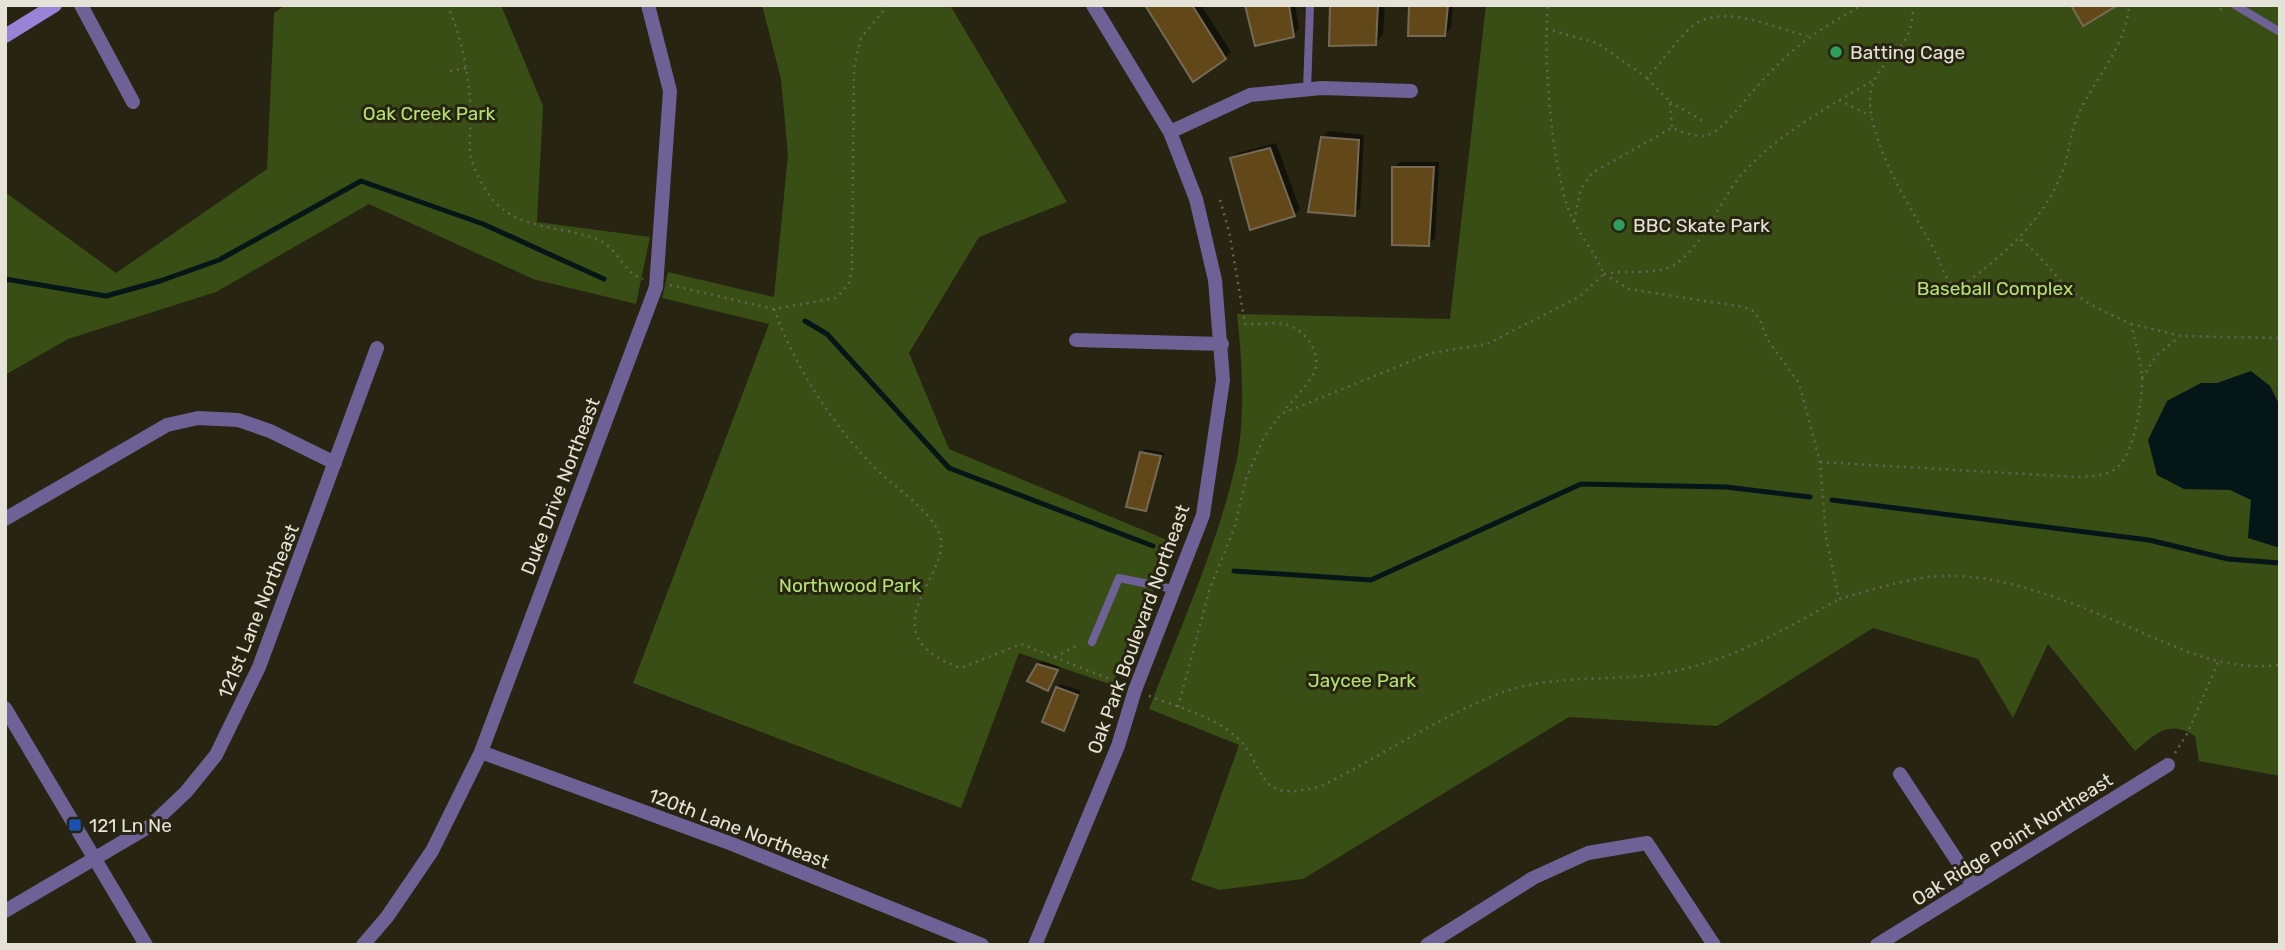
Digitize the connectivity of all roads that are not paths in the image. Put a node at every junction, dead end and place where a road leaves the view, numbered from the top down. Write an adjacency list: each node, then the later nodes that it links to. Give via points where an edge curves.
1 (55, 5): 8 (street)
2 (81, 5): 11 (street)
3 (648, 5): 21 (street, Duke Drive Northeast, via 670,91 656,281)
4 (1093, 5): 12 (street, Oak Park Boulevard Northeast)
5 (1310, 5): 9 (lane)
6 (2235, 5): 7 (lane)
7 (2280, 32)
8 (5, 36)
9 (1307, 90): 10 (street); 12 (street, via 1250,95)
10 (1411, 91)
11 (133, 102)
12 (1170, 132): 14 (street, Oak Park Boulevard Northeast, via 1215,280)
13 (1076, 340): 14 (street)
14 (1222, 344): 18 (street, Oak Park Boulevard Northeast, via 1223,380 1203,515)
15 (377, 348): 16 (street, 121st Lane Northeast)
16 (335, 463): 17 (street, via 239,420 198,418 167,425); 24 (street, 121st Lane Northeast, via 259,667 216,755 150,826)
17 (5, 519)
18 (1173, 589): 19 (lane, via 1119,578); 31 (street, Oak Park Boulevard Northeast, via 1118,746)
19 (1091, 642)
20 (5, 708): 24 (street)
21 (481, 751): 29 (street, Duke Drive Northeast, via 432,851); 30 (street, 120th Lane Northeast, via 732,844)
22 (2168, 765): 25 (street, Oak Ridge Point Northeast)
23 (1900, 774): 25 (street)
24 (93, 859): 26 (street, 121st Lane Northeast); 28 (street)
25 (1973, 886): 27 (street, Oak Ridge Point Northeast)
26 (5, 911)
27 (1881, 944)
28 (146, 945)
29 (363, 945)
30 (982, 945)
31 (1035, 945)
32 (1427, 945): 33 (street, via 1533,878 1588,853 1647,843)
33 (1714, 945)

